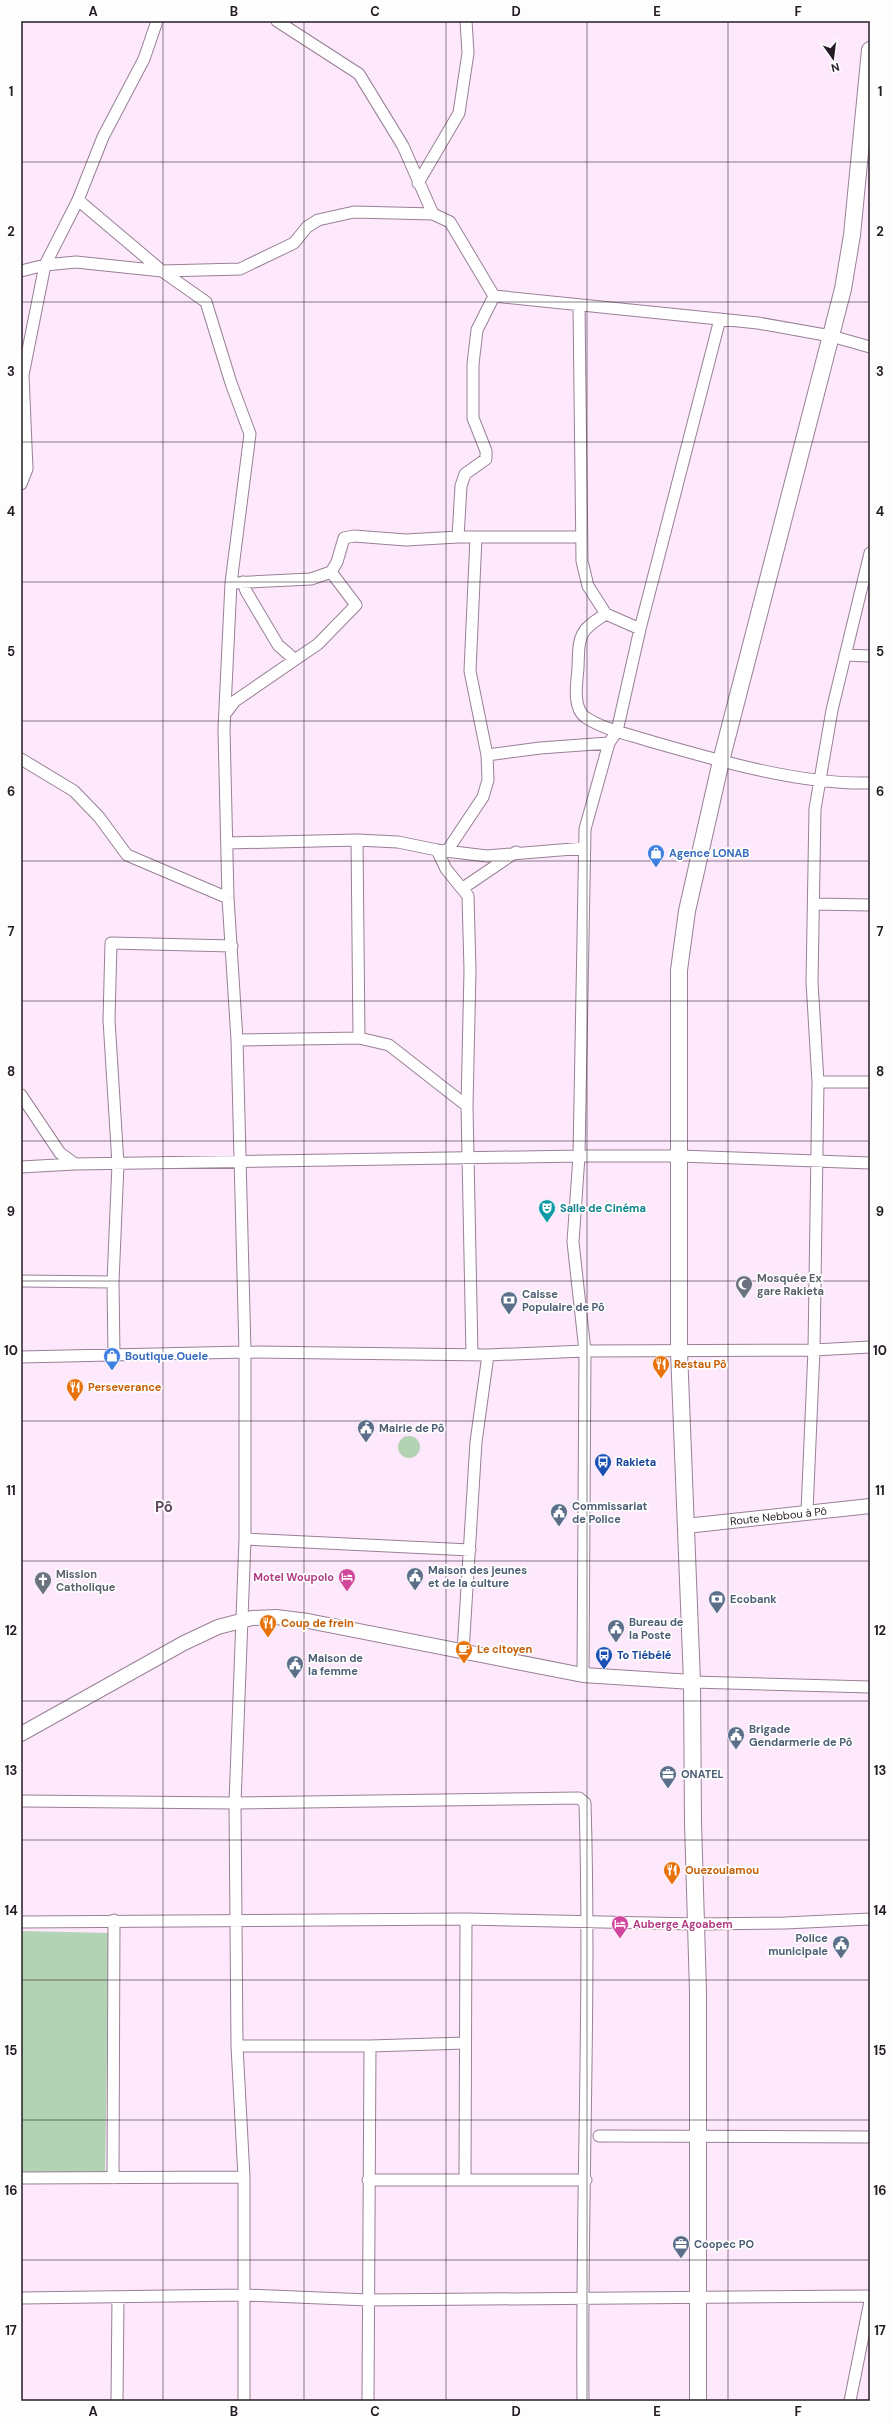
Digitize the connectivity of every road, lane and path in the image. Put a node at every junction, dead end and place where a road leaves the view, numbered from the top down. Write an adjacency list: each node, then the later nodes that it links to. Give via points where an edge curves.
1 (157, 21): 7 (street, via 144,59 103,137)
2 (277, 21): 6 (street, via 359,74 403,146)
3 (466, 21): 6 (street, via 468,53 459,113)
4 (870, 50): 5 (highway)
5 (866, 141): 15 (highway, via 843,289)
6 (418, 183): 8 (street)
7 (78, 200): 9 (street); 11 (street)
8 (433, 214): 11 (street, via 354,212 318,220 307,227 294,243 240,269); 12 (street, via 450,222)
9 (46, 265): 10 (street); 11 (street, via 76,262); 17 (street, via 23,375 27,468)
10 (21, 271)
11 (162, 271): 24 (street, via 206,302 250,434)
12 (494, 296): 13 (street); 19 (street, via 477,330 473,364 473,418 486,451 486,459 465,474 461,486)
13 (579, 305): 14 (street); 18 (street)
14 (720, 319): 15 (street); 26 (street)
15 (831, 336): 16 (street); 35 (highway)
16 (869, 346)
17 (21, 484)
18 (581, 536): 20 (street); 25 (street, via 588,586)
19 (458, 537): 20 (street); 22 (street, via 406,540 354,536 344,538 337,562)
20 (476, 537): 33 (street, via 470,671)
21 (870, 553): 27 (street)
22 (331, 572): 23 (street, via 311,579); 29 (street, via 356,605 318,644)
23 (243, 582): 24 (street); 29 (street, via 278,645)
24 (231, 583): 30 (street)
25 (606, 614): 26 (street); 31 (street, via 586,626 579,642 577,706 585,716)
26 (640, 629): 31 (street)
27 (845, 655): 28 (street); 36 (street)
28 (870, 656)
29 (294, 659): 30 (street, via 235,701)
30 (224, 714): 39 (street)
31 (617, 731): 32 (street); 35 (street)
32 (609, 743): 33 (street); 40 (street, via 586,829)
33 (487, 755): 41 (street, via 488,780 483,797)
34 (21, 759): 44 (street, via 74,792 99,817 127,855)
35 (721, 761): 36 (street); 56 (highway, via 687,912 678,970)
36 (819, 779): 37 (street); 45 (street)
37 (870, 783)
38 (357, 840): 39 (street); 41 (street, via 398,842); 48 (street)
39 (227, 843): 44 (street)
40 (585, 848): 42 (street); 55 (street)
41 (442, 851): 42 (street, via 487,856); 43 (street, via 446,869)
42 (516, 852): 43 (street)
43 (463, 888): 53 (street, via 468,896 470,970)
44 (228, 898): 47 (street)
45 (814, 904): 46 (street); 50 (street, via 812,982)
46 (870, 905)
47 (232, 946): 49 (street); 61 (street, via 110,943 108,1020)
48 (359, 1038): 49 (street); 53 (street, via 389,1044)
49 (237, 1040): 57 (street)
50 (818, 1082): 51 (street); 58 (street)
51 (870, 1082)
52 (21, 1095): 60 (street, via 60,1153)
53 (467, 1106): 54 (street)
54 (469, 1156): 55 (street); 57 (street); 70 (street)
55 (579, 1156): 56 (street); 68 (street, via 573,1242)
56 (678, 1156): 58 (street); 66 (highway)
57 (240, 1162): 61 (street); 69 (street)
58 (815, 1162): 59 (street); 67 (street)
59 (870, 1163)
60 (75, 1164): 61 (street); 62 (street)
61 (118, 1164): 64 (street)
62 (21, 1167)
63 (21, 1281): 64 (street)
64 (113, 1282): 72 (street)
65 (870, 1347): 67 (street)
66 (679, 1350): 67 (street); 68 (street); 76 (highway)
67 (814, 1350): 75 (street)
68 (585, 1351): 71 (street); 81 (street)
69 (245, 1352): 70 (street); 72 (street); 77 (street)
70 (472, 1355): 71 (street)
71 (488, 1355): 78 (street, via 476,1442)
72 (114, 1356): 73 (street)
73 (21, 1357)
74 (870, 1506): 75 (main road, Route Nebbou à Pô)
75 (807, 1511): 76 (main road, Route Nebbou à Pô)
76 (686, 1526): 82 (highway)
77 (244, 1539): 78 (street); 79 (street)
78 (470, 1550): 80 (street)
79 (242, 1621): 80 (main road, via 276,1617 308,1621); 84 (main road, via 218,1627 184,1643); 86 (street)
80 (463, 1652): 81 (main road)
81 (583, 1675): 82 (main road)
82 (692, 1682): 83 (street); 93 (highway)
83 (870, 1686)
84 (21, 1734)
85 (21, 1801): 86 (street)
86 (235, 1803): 90 (street); 92 (street, via 579,1798 585,1803)
87 (466, 1919): 90 (street); 92 (street); 94 (street)
88 (870, 1919): 93 (street)
89 (114, 1920): 90 (street); 91 (street); 104 (street)
90 (235, 1920): 95 (street)
91 (21, 1922)
92 (588, 1923): 93 (street); 97 (street)
93 (696, 1924): 100 (highway)
94 (466, 2043): 96 (street); 105 (street)
95 (237, 2046): 96 (street); 102 (street)
96 (370, 2046): 106 (street)
97 (586, 2122): 98 (street); 101 (street)
98 (599, 2136): 100 (street); 101 (street, via 597,2142)
99 (870, 2137): 100 (street)
100 (697, 2138): 111 (highway)
101 (586, 2149): 107 (street)
102 (244, 2177): 104 (street); 108 (street)
103 (21, 2178): 104 (street)
104 (113, 2178)
105 (465, 2179): 106 (street); 107 (street)
106 (368, 2180): 114 (street)
107 (586, 2180): 113 (street)
108 (245, 2295): 110 (street); 114 (street); 117 (street)
109 (870, 2296): 111 (street)
110 (118, 2297): 112 (street); 116 (street)
111 (699, 2297): 113 (street); 120 (highway)
112 (21, 2298)
113 (582, 2298): 114 (street); 119 (street)
114 (368, 2300): 118 (street)
115 (870, 2301): 121 (street)
116 (117, 2401)
117 (244, 2401)
118 (368, 2401)
119 (584, 2401)
120 (698, 2401)
121 (850, 2401)

